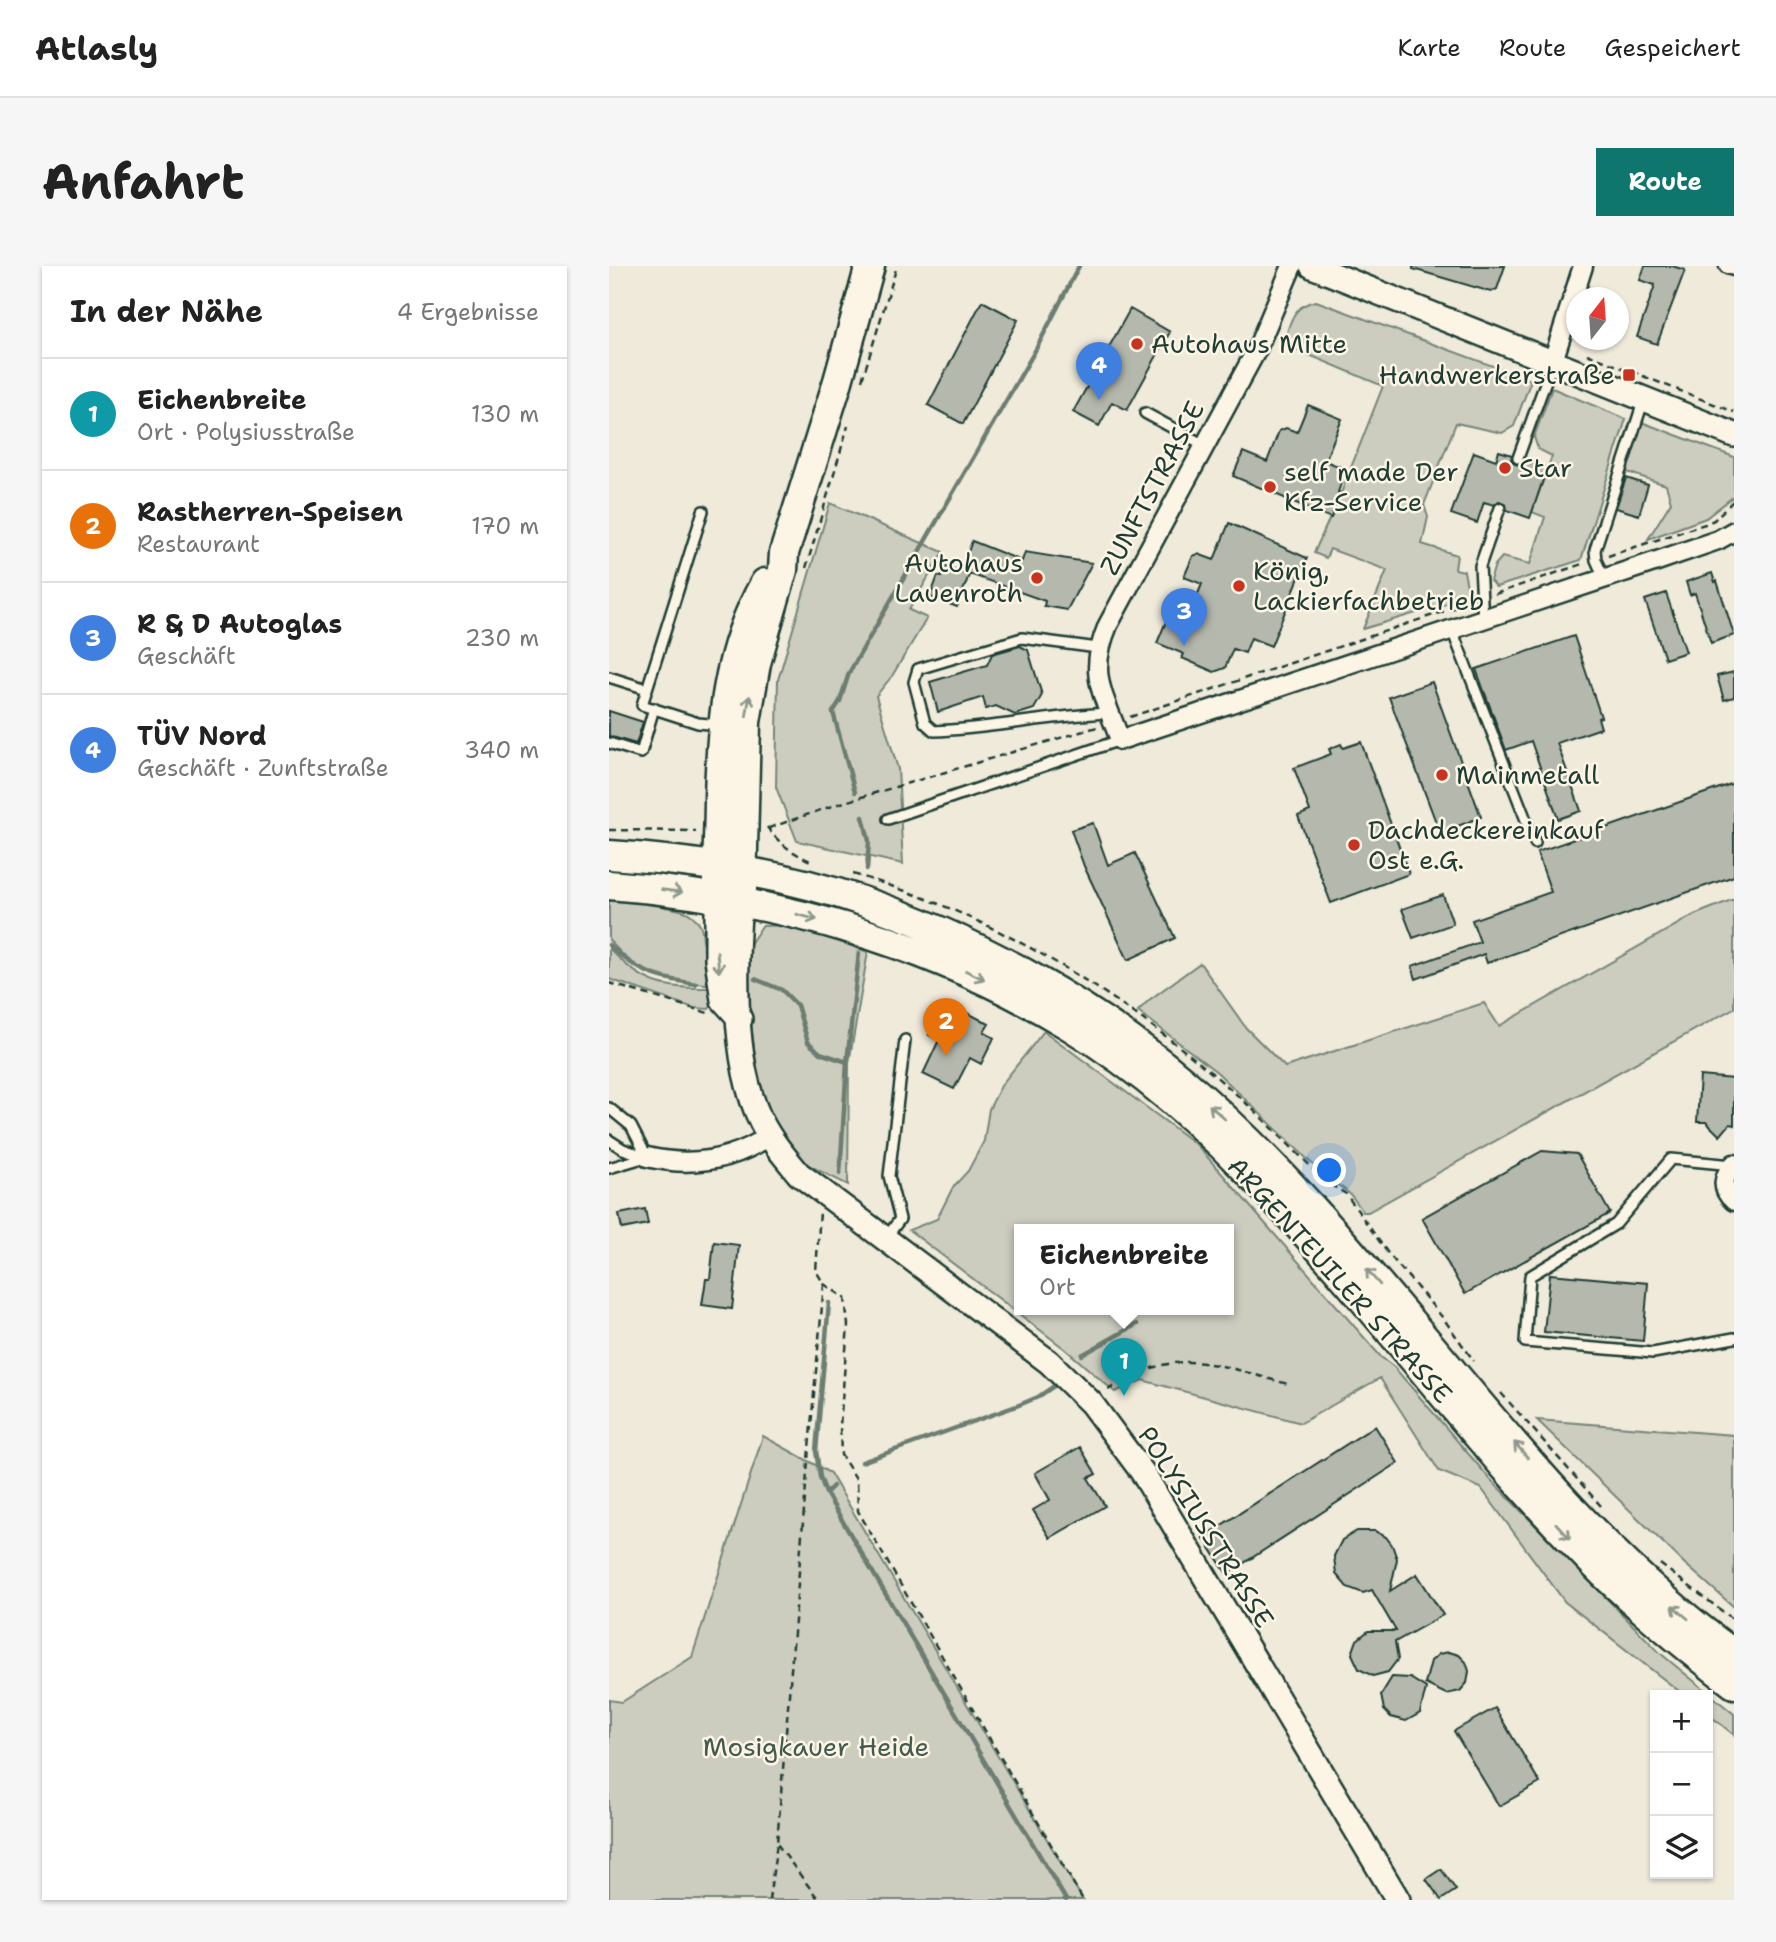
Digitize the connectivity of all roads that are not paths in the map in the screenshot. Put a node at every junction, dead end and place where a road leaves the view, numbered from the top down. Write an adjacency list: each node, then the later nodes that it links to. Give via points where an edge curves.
1 (870, 266): 16 (main road)
2 (1292, 266): 11 (street, ZUNFTSTRASSE, via 1257,349)
3 (1312, 266): 7 (street)
4 (1583, 266): 7 (street)
5 (1727, 266): 6 (street)
6 (1734, 268)
7 (1553, 361): 8 (street); 12 (lane)
8 (1644, 397): 10 (street); 17 (lane, via 1595,550)
9 (1145, 413): 11 (lane)
10 (1734, 435)
11 (1206, 446): 20 (street, ZUNFTSTRASSE)
12 (1518, 457)
13 (1500, 508): 18 (lane, via 1481,566)
14 (703, 511): 22 (lane)
15 (1734, 531): 17 (street)
16 (785, 552): 25 (main road, via 742,631); 31 (main road, one-way to 16, via 756,663)
17 (1604, 578): 18 (street)
18 (1483, 620): 19 (street)
19 (1452, 630): 26 (street); 29 (lane)
20 (1098, 648): 24 (street, ZUNFTSTRASSE, via 1096,667); 24 (lane, via 1022,638 918,669 914,682 925,723 934,731 1079,713)
21 (609, 677): 22 (lane)
22 (647, 689): 23 (lane, via 642,705)
23 (654, 708): 25 (lane, via 698,723); 27 (lane, via 641,753)
24 (1112, 717): 26 (street, ZUNFTSTRASSE)
25 (722, 725): 31 (main road)
26 (1120, 740): 28 (lane)
27 (609, 743)
28 (888, 819)
29 (1535, 843)
30 (609, 855): 31 (main road, ARGENTEUILER STRASSE)
31 (730, 868): 33 (main road); 44 (main road, ARGENTEUILER STRASSE, one-way to 31, via 1673,1606 1582,1520 1308,1202 1184,1082 1068,998 930,927 859,900)
32 (609, 885): 33 (main road, ARGENTEUILER STRASSE, one-way to 33)
33 (729, 900): 36 (street, POLYSIUSSTRASSE, via 717,959 723,1000 740,1019 745,1074); 45 (main road, ARGENTEUILER STRASSE, one-way to 45, via 854,930 974,974 1072,1028 1123,1063 1179,1108 1271,1195 1559,1528 1651,1617)
34 (905, 1040): 42 (lane, via 889,1176 900,1219)
35 (609, 1108): 38 (lane, via 631,1126)
36 (769, 1136): 38 (street, via 744,1151 703,1161); 42 (street, POLYSIUSSTRASSE, via 799,1174)
37 (609, 1140): 38 (lane)
38 (647, 1157): 40 (lane)
39 (1734, 1164): 41 (street, via 1724,1176 1724,1187); 43 (lane, via 1671,1159 1616,1224 1530,1276 1525,1342 1653,1353)
40 (609, 1168)
41 (1734, 1201)
42 (885, 1240): 46 (street, POLYSIUSSTRASSE, via 1049,1362 1109,1425 1143,1473)
43 (1734, 1338)
44 (1734, 1654)
45 (1734, 1684)
46 (1398, 1900)

